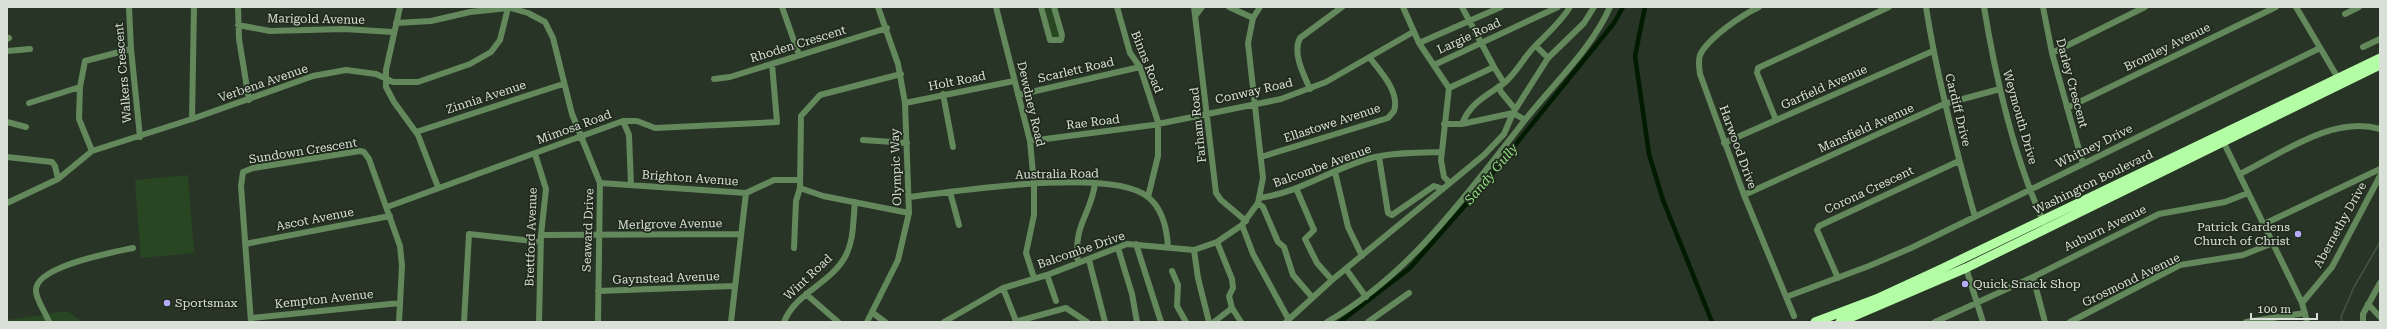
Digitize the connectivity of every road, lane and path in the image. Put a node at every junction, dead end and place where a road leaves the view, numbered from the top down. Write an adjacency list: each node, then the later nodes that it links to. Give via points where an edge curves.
1 (129, 7): 49 (street, Walkers Crescent)
2 (194, 7): 83 (street)
3 (238, 7): 38 (street)
4 (400, 7): 37 (street)
5 (508, 7): 37 (street, via 476,11 431,22); 63 (street, Verbena Avenue, via 500,40 491,52 470,64 418,82 393,82); 67 (street, Seaward Drive, via 545,22 552,38)
6 (782, 7): 53 (street)
7 (878, 7): 39 (street, Olympic Way)
8 (996, 7): 66 (street, Dewdney Road)
9 (1041, 7): 10 (street, via 1046,32 1050,40 1056,42 1061,40 1062,35)
10 (1054, 7)
11 (1117, 7): 60 (street, Binns Road, via 1130,53)
12 (1194, 7): 34 (street, Farham Road)
13 (1202, 7): 34 (street)
14 (1229, 7): 35 (street)
15 (1260, 7): 35 (street, Balcombe Drive)
16 (1342, 7): 71 (street, via 1300,38 1297,51)
17 (1403, 7): 41 (street)
18 (1462, 7): 36 (street)
19 (1501, 7): 36 (street)
20 (1558, 7): 43 (street, Largie Road)
21 (1570, 7): 45 (street)
22 (1594, 7): 55 (street, via 1584,23)
23 (1610, 7): 84 (street, via 1587,44)
24 (1759, 7): 100 (street, Harwood Drive, via 1713,38 1700,54 1700,74)
25 (1889, 7): 85 (street, via 1758,68 1757,73)
26 (1926, 7): 51 (street, Cardiff Drive)
27 (1984, 7): 72 (street, Weymouth Drive)
28 (2043, 7): 52 (street, Darley Crescent)
29 (2146, 7): 52 (street)
30 (2276, 7): 80 (street, Bromley Avenue)
31 (2296, 7): 47 (street)
32 (2359, 7): 33 (street)
33 (2345, 14)
34 (1196, 15): 82 (street, Farham Road)
35 (1253, 18): 78 (street, Balcombe Drive, via 1248,43)
36 (1469, 22): 43 (street); 44 (street)
37 (396, 23): 40 (street)
38 (238, 26): 40 (street, Marigold Avenue, via 270,31 344,29); 75 (street)
39 (887, 28): 53 (street, Rhoden Crescent); 62 (street, Olympic Way)
40 (393, 32): 63 (street)
41 (1413, 32): 44 (street); 54 (street, Conway Road)
42 (2380, 39): 46 (street)
43 (1480, 42): 58 (street, Largie Road); 61 (street)
44 (1419, 43): 58 (street)
45 (1536, 46): 55 (street); 68 (street)
46 (2363, 47)
47 (2320, 48): 64 (street); 109 (street, Whitney Drive)
48 (30, 49): 50 (street)
49 (131, 49): 69 (street, via 88,59 84,64); 95 (street, Walkers Crescent)
50 (7, 51)
51 (1933, 51): 79 (street, Cardiff Drive); 85 (street, Garfield Avenue)
52 (2052, 53): 80 (street, Darley Crescent)
53 (799, 55): 57 (street, Rhoden Crescent)
54 (1370, 58): 71 (street, Conway Road); 106 (street, Ellastowe Avenue, via 1385,77 1394,96 1396,105 1388,118)
55 (1548, 58): 81 (street)
56 (2380, 58): 64 (highway, Washington Boulevard)
57 (772, 64): 65 (street, Rhoden Crescent); 86 (street, Mimosa Road, via 776,122 655,128 637,121)
58 (1434, 65): 70 (street)
59 (2380, 66): 98 (highway, Washington Boulevard)
60 (1140, 67): 74 (street, Scarlett Road); 88 (street, Binns Road)
61 (1494, 67): 68 (street); 70 (street)
62 (901, 74): 77 (street, Olympic Way); 115 (street, via 820,95 801,116)
63 (385, 78): 75 (street, Verbena Avenue, via 376,74 346,70 313,76); 93 (street, via 389,96)
64 (2338, 78): 139 (highway, Washington Boulevard)
65 (714, 80)
66 (1014, 81): 73 (street, Holt Road); 74 (street, Dewdney Road)
67 (563, 84): 93 (street, Zinnia Avenue); 94 (street, Seaward Drive)
68 (1501, 84): 81 (street, via 1501,92); 90 (street, via 1474,103)
69 (80, 87): 76 (street); 102 (street, via 78,119)
70 (1449, 88): 89 (street)
71 (1310, 89): 78 (street, Conway Road, via 1281,99)
72 (2000, 89): 79 (street, Mansfield Avenue); 125 (street, Weymouth Drive)
73 (943, 94): 77 (street, Holt Road); 101 (street)
74 (1018, 95): 97 (street, Dewdney Road)
75 (249, 100): 83 (street, Verbena Avenue)
76 (29, 103)
77 (905, 103): 99 (street, Olympic Way)
78 (1254, 104): 82 (street, Conway Road); 106 (street, Balcombe Drive)
79 (1944, 104): 108 (street, Cardiff Drive); 129 (street, Mansfield Avenue)
80 (2067, 108): 109 (street, Darley Crescent)
81 (1514, 111): 84 (street); 90 (street); 119 (street, via 1504,134)
82 (1208, 113): 88 (street, Conway Road); 140 (street, Farham Road, via 1216,193)
83 (192, 119): 95 (street, Verbena Avenue)
84 (1525, 120): 174 (street, via 1491,165 1432,234)
85 (1776, 120): 100 (street, Garfield Avenue)
86 (623, 121): 94 (street, Mimosa Road); 120 (street, via 629,135)
87 (7, 122): 91 (street)
88 (1158, 122): 97 (street, Rae Road, via 1153,125); 131 (street, Binns Road, via 1158,156)
89 (1444, 124): 90 (street); 103 (street)
90 (1462, 124)
91 (26, 127)
92 (2380, 128): 112 (street, via 2355,124 2323,132)
93 (416, 132): 121 (street)
94 (582, 136): 104 (street, Mimosa Road); 116 (street, Seaward Drive)
95 (140, 137): 102 (street, Verbena Avenue)
96 (863, 140): 99 (street)
97 (1030, 141): 117 (street, Dewdney Road)
98 (2223, 141): 112 (street); 143 (highway, Washington Boulevard)
99 (906, 143): 130 (street, Olympic Way)
100 (1724, 143): 129 (street, Harwood Drive)
101 (953, 147)
102 (92, 151): 114 (street, Verbena Avenue)
103 (1441, 152): 105 (street, Balcombe Avenue); 119 (street, via 1444,177)
104 (535, 154): 121 (street, Mimosa Road); 146 (street, Brettford Avenue, via 546,189)
105 (1379, 156): 111 (street, Balcombe Avenue); 124 (street, via 1388,213 1392,215 1434,186)
106 (1262, 157): 132 (street, Balcombe Drive, via 1263,178)
107 (7, 158): 114 (street, via 52,162)
108 (1959, 161): 138 (street, Cardiff Drive); 165 (street, Corona Crescent, via 1819,226 1817,230)
109 (2083, 164): 125 (street, Whitney Drive)
110 (2380, 169): 141 (street)
111 (1335, 172): 123 (street, Balcombe Avenue); 156 (street, via 1348,227)
112 (2240, 174): 128 (street)
113 (2380, 176): 179 (street, Abernethy Drive, via 2332,267)
114 (58, 179): 134 (street, Verbena Avenue)
115 (800, 180): 122 (street); 127 (street, Brighton Avenue, via 774,180)
116 (600, 183): 120 (street, Brighton Avenue); 145 (street, Seaward Drive)
117 (1034, 184): 118 (street, Australia Road); 126 (street, Australia Road); 164 (street, Dewdney Road, via 1034,215 1026,253)
118 (1095, 184): 131 (street, Australia Road, via 1120,185); 158 (street, via 1094,194 1079,227 1076,241)
119 (1450, 184): 124 (street)
120 (631, 185): 127 (street, Brighton Avenue)
121 (438, 187): 135 (street, Mimosa Road)
122 (800, 188): 133 (street, via 823,196); 153 (street, via 796,201)
123 (1296, 188): 132 (street, Balcombe Avenue); 166 (street, via 1314,230 1305,239 1316,263)
124 (1442, 189): 156 (street)
125 (2029, 190): 138 (street, Whitney Drive); 139 (street, Weymouth Drive)
126 (950, 192): 130 (street, Australia Road); 142 (street)
127 (746, 193): 144 (street)
128 (2248, 193): 141 (street); 163 (street, Auburn Avenue, via 2225,202 2159,214)
129 (1744, 195): 175 (street, Harwood Drive)
130 (909, 197): 136 (street, Olympic Way)
131 (1148, 197): 151 (street, Australia Road, via 1158,208 1167,228)
132 (1258, 200): 140 (street, Balcombe Drive); 173 (street, via 1278,242 1284,247 1293,275)
133 (855, 202): 136 (street); 171 (street, Wint Road, via 850,247 844,259 827,278)
134 (7, 203)
135 (387, 207): 137 (street, Sundown Crescent); 149 (street, Sundown Crescent, via 364,152 247,170 243,172 241,186)
136 (909, 213): 182 (street, Olympic Way, via 900,254)
137 (390, 216): 149 (street, Ascot Avenue); 177 (street, Sundown Crescent, via 402,256)
138 (1975, 217): 165 (street, Whitney Drive, via 1904,251)
139 (2043, 220): 143 (street, Weymouth Drive); 188 (highway, Washington Boulevard, via 1876,299)
140 (1244, 223): 147 (street, Balcombe Drive); 187 (street, via 1253,254)
141 (2264, 224): 148 (street)
142 (959, 226)
143 (2047, 229): 159 (highway, Washington Boulevard)
144 (741, 234): 145 (street, Merlgrove Avenue); 168 (street)
145 (598, 236): 146 (street, Merlgrove Avenue); 170 (street, Seaward Drive)
146 (541, 239): 191 (street, Merlgrove Avenue, via 469,234); 192 (street, Brettford Avenue)
147 (1217, 242): 155 (street, Balcombe Drive); 181 (street, via 1232,279 1233,288 1229,296)
148 (2273, 243): 179 (street); 215 (street, Grosmond Avenue, via 2243,255 2180,265)
149 (245, 244): 186 (street, Sundown Crescent)
150 (1136, 244): 151 (street, Balcombe Drive); 154 (street, Balcombe Drive); 204 (street)
151 (1168, 246): 155 (street, Balcombe Drive)
152 (133, 248): 189 (street, via 89,257 48,273 38,283 36,291)
153 (794, 248)
154 (1118, 248): 157 (street, Balcombe Drive); 203 (street, via 1132,294)
155 (1194, 250): 206 (street)
156 (1362, 256): 160 (street)
157 (1089, 260): 158 (street, Balcombe Drive); 202 (street)
158 (1078, 263): 162 (street, Balcombe Drive)
159 (1966, 268): 178 (street); 211 (highway, Washington Boulevard)
160 (1346, 269): 166 (street); 174 (street)
161 (1172, 271): 205 (street, via 1178,285 1178,306)
162 (1047, 275): 164 (street, Balcombe Drive); 176 (street)
163 (2033, 277): 178 (street, Auburn Avenue); 214 (street)
164 (1034, 278): 169 (street, Balcombe Drive)
165 (1838, 278): 175 (street, Whitney Drive)
166 (1332, 280): 173 (street)
167 (2380, 283): 180 (street)
168 (734, 286): 170 (street, Gaynstead Avenue); 194 (street)
169 (1003, 288): 199 (street, Balcombe Drive); 200 (street)
170 (598, 291): 193 (street, Seaward Drive)
171 (806, 294): 195 (street, Wint Road, via 788,311); 196 (street)
172 (1409, 294): 210 (street)
173 (1312, 297): 187 (street)
174 (1366, 297): 209 (street)
175 (1786, 297): 184 (street, Harwood Drive)
176 (1056, 301)
177 (400, 303): 186 (street, Kempton Avenue); 190 (street, Sundown Crescent)
178 (1978, 303): 212 (street, Auburn Avenue); 213 (street)
179 (2302, 303): 183 (street)
180 (2368, 304): 185 (street); 218 (street, via 2363,314)
181 (1232, 308): 207 (street); 208 (street)
182 (873, 313): 197 (street, Olympic Way); 198 (street)
183 (2305, 313): 216 (street); 217 (street)
184 (1794, 316)
185 (2380, 317)
186 (251, 320)
187 (1287, 321)
188 (1822, 321)
189 (49, 322)
190 (399, 322)
191 (464, 322)
192 (539, 322)
193 (598, 322)
194 (732, 322)
195 (784, 322)
196 (838, 322)
197 (867, 322)
198 (885, 322)
199 (944, 322)
200 (1016, 322): 201 (street, via 1066,308)
201 (1087, 322)
202 (1105, 322)
203 (1137, 322)
204 (1161, 322)
205 (1186, 322)
206 (1209, 322)
207 (1214, 322)
208 (1241, 322)
209 (1327, 322)
210 (1368, 322)
211 (1840, 322)
212 (1935, 322)
213 (1983, 322)
214 (2045, 322)
215 (2070, 322)
216 (2246, 322)
217 (2307, 322)
218 (2363, 322)

